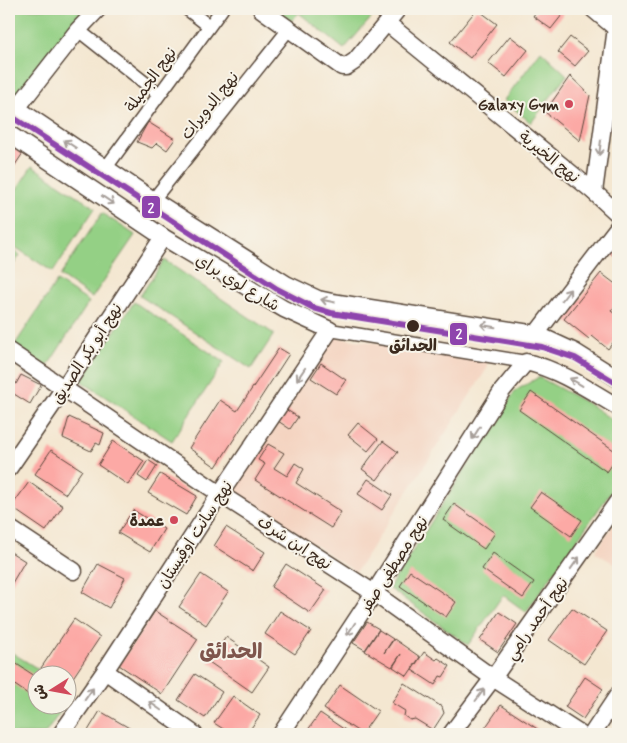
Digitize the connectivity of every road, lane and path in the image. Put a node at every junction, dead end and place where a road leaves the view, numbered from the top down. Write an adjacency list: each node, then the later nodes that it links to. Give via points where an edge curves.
1 (98, 9): 11 (street)
2 (187, 9): 9 (street)
3 (222, 9): 9 (street, نهج الجميلة)
4 (260, 9): 10 (street)
5 (398, 9): 7 (street)
6 (593, 9): 8 (street)
7 (387, 23): 10 (street, via 355,61 342,67); 16 (street, نهج الخيرية)
8 (617, 24): 16 (street, one-way to 16)
9 (209, 26): 12 (street, نهج الجميلة)
10 (289, 29): 17 (street, نهج الدويرات)
11 (78, 30): 12 (street); 13 (street)
12 (160, 94): 15 (street, نهج الجميلة)
13 (13, 106): 15 (street, شارع لوي براي, one-way to 13)
14 (9, 134): 20 (street, شارع لوي براي, one-way to 20)
15 (106, 169): 17 (street, شارع لوي براي)
16 (594, 192): 18 (street, نهج الخيرية)
17 (153, 200): 22 (street, شارع لوي براي, one-way to 17, via 318,299 286,284)
18 (618, 214)
19 (618, 227): 22 (street, one-way to 19)
20 (163, 237): 21 (street, شارع لوي براي, via 284,310); 26 (street, نهج أبو بكر الصديق)
21 (329, 332): 24 (street, شارع لوي براي); 29 (street, نهج سانت اوقيستان, one-way to 29)
22 (536, 334): 25 (street, شارع لوي براي, via 575,352)
23 (9, 351): 26 (street, نهج ابن شرف)
24 (526, 362): 27 (street, one-way to 24, via 562,374); 33 (street, نهج مصطفى صفر, one-way to 33, via 502,391)
25 (618, 380)
26 (64, 388): 28 (street, نهج أبو بكر الصديق); 29 (street, نهج ابن شرف)
27 (618, 407)
28 (9, 468)
29 (220, 494): 33 (street, نهج ابن شرف); 34 (street, نهج سانت اوقيستان)
30 (618, 501): 35 (street, نهج أحمد رامي, one-way to 30)
31 (9, 528): 32 (street)
32 (74, 571)
33 (374, 593): 35 (street, نهج ابن شرف); 39 (street, نهج مصطفى صفر, one-way to 39)
34 (105, 671): 37 (street, نهج سانت اوقيستان, one-way to 34); 38 (street, one-way to 34)
35 (493, 678): 40 (street, نهج أحمد رامي, one-way to 35); 41 (street, نهج ابن شرف)
36 (618, 695): 42 (street)
37 (61, 734)
38 (194, 734)
39 (281, 734)
40 (451, 734)
41 (580, 734)
42 (592, 734)

